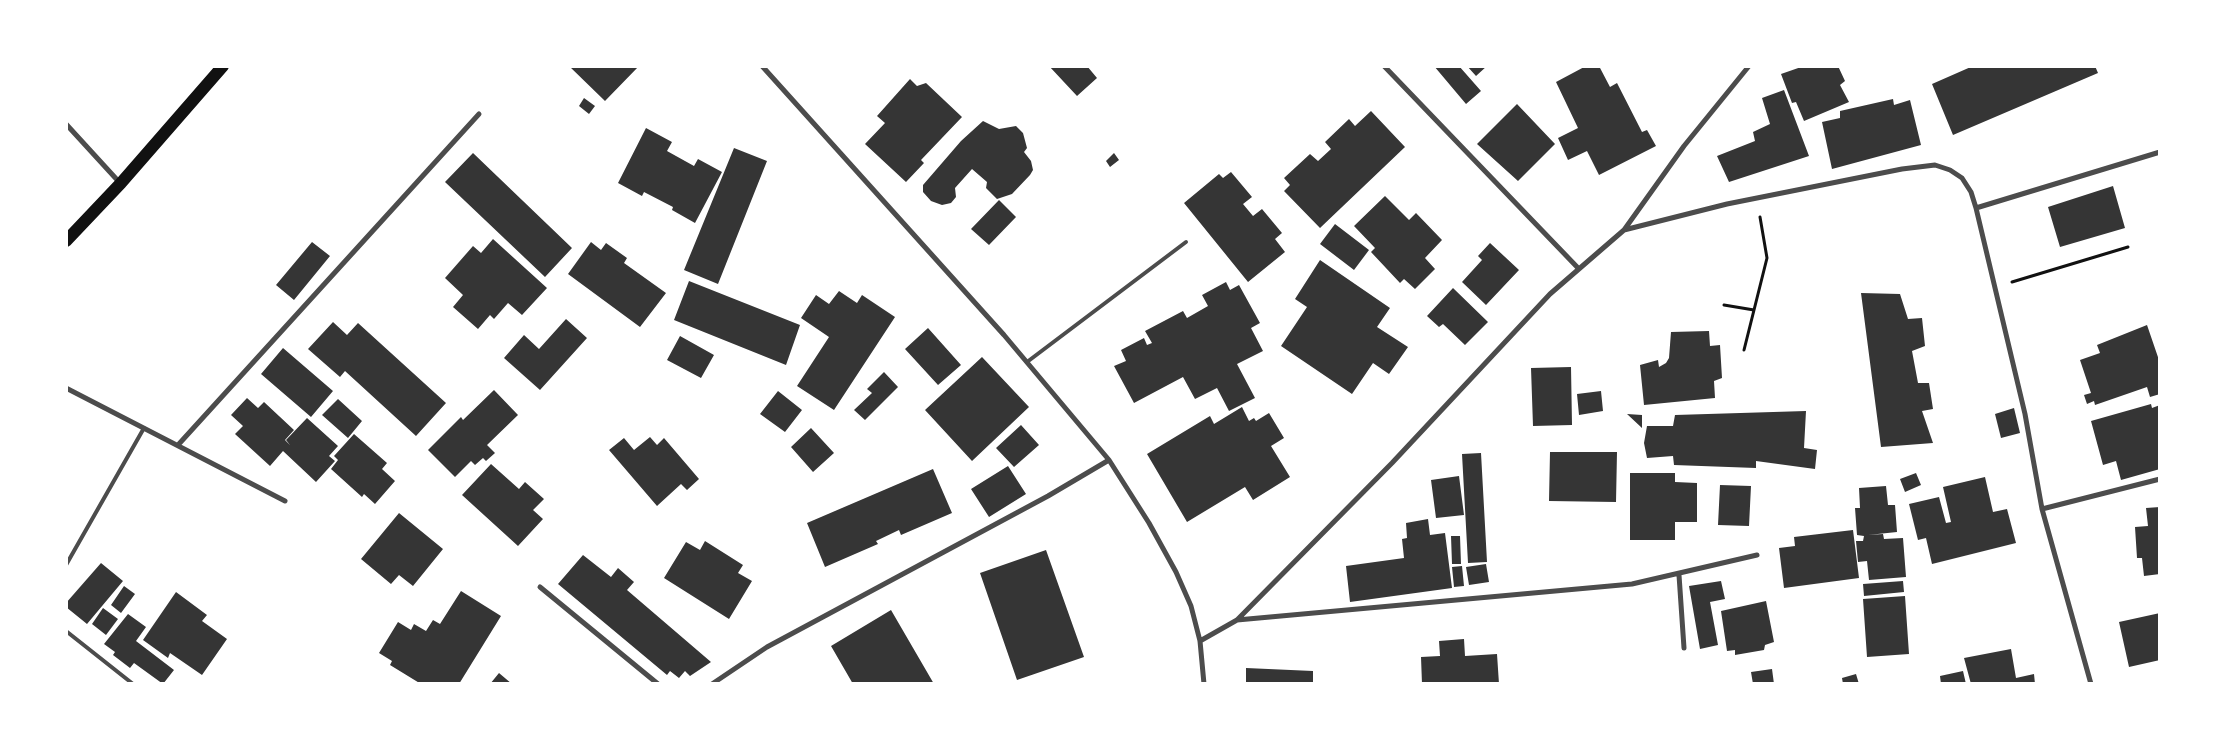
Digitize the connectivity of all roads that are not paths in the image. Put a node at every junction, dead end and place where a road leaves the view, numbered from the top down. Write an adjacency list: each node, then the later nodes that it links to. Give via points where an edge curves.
1 (223, 66): 8 (main road)
2 (762, 66): 14 (street)
3 (1384, 66): 13 (street)
4 (1749, 66): 10 (street, via 1684,146)
5 (479, 114): 17 (street)
6 (66, 124): 8 (street)
7 (2160, 152): 9 (street)
8 (121, 183): 11 (main road)
9 (1976, 208): 10 (street, via 1962,178 1935,165 1902,168); 21 (street, via 2025,414)
10 (1624, 230): 13 (street)
11 (66, 241)
12 (1186, 242): 14 (lane)
13 (1579, 269): 26 (street, via 1514,330 1392,463)
14 (1027, 362): 18 (street)
15 (66, 388): 16 (street)
16 (144, 428): 17 (street); 23 (lane)
17 (178, 445): 20 (street)
18 (1109, 460): 28 (street, via 1176,572); 32 (street, via 767,647)
19 (2160, 479): 21 (street)
20 (285, 501)
21 (2042, 509): 34 (street)
22 (1757, 555): 24 (street)
23 (66, 565)
24 (1679, 575): 26 (street, via 1622,585); 29 (street)
25 (540, 586): 31 (street)
26 (1237, 620): 28 (street)
27 (66, 631): 30 (lane)
28 (1200, 641): 33 (street)
29 (1684, 648)
30 (133, 684)
31 (658, 684)
32 (712, 684)
33 (1204, 684)
34 (2091, 684)

